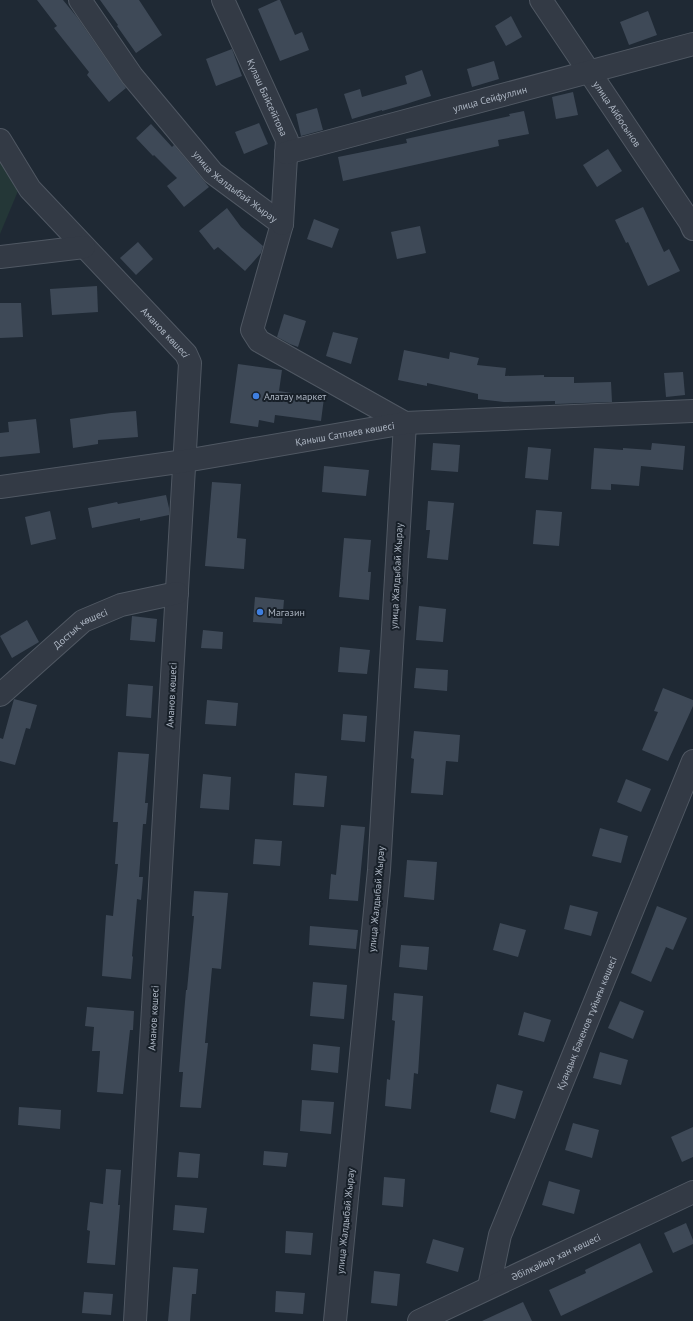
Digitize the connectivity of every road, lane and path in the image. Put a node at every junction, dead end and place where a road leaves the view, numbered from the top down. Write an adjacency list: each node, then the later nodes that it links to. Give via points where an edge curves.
1 (80, 0): 8 (street, улица Жалдыбай Жырау, via 132,76 213,173)
2 (223, 0): 7 (street, Күләш Байсейітова, via 287,140)
3 (541, 0): 5 (street, улица Айбосынов)
4 (693, 44): 5 (street, улица Сейфуллин)
5 (589, 72): 7 (street, улица Сейфуллин); 9 (street, улица Айбосынов)
6 (0, 140): 10 (street, Аманов көшесі, via 30,189)
7 (286, 153): 8 (street, Күләш Байсейітова)
8 (282, 224): 13 (street, улица Жалдыбай Жырау, via 252,330 259,341)
9 (693, 229)
10 (84, 247): 11 (street); 14 (street, Аманов көшесі, via 186,354 190,363)
11 (0, 257)
12 (693, 411): 13 (street, Қаныш Сатпаев көшесі)
13 (405, 423): 14 (street, Қаныш Сатпаев көшесі); 22 (street, улица Жалдыбай Жырау, via 379,870)
14 (185, 461): 15 (street, Қаныш Сатпаев көшесі); 16 (street, Аманов көшесі)
15 (0, 486)
16 (177, 593): 17 (street, Достық көшесі, via 121,605 83,621); 21 (street, Аманов көшесі)
17 (0, 695)
18 (693, 761): 20 (street, Қуандық Бәкенов тұйығы көшесі, via 500,1235)
19 (693, 1192): 20 (street, Әбілқайыр хан көшесі)
20 (489, 1287): 23 (street, Әбілқайыр хан көшесі)
21 (135, 1321)
22 (335, 1321)
23 (419, 1321)

